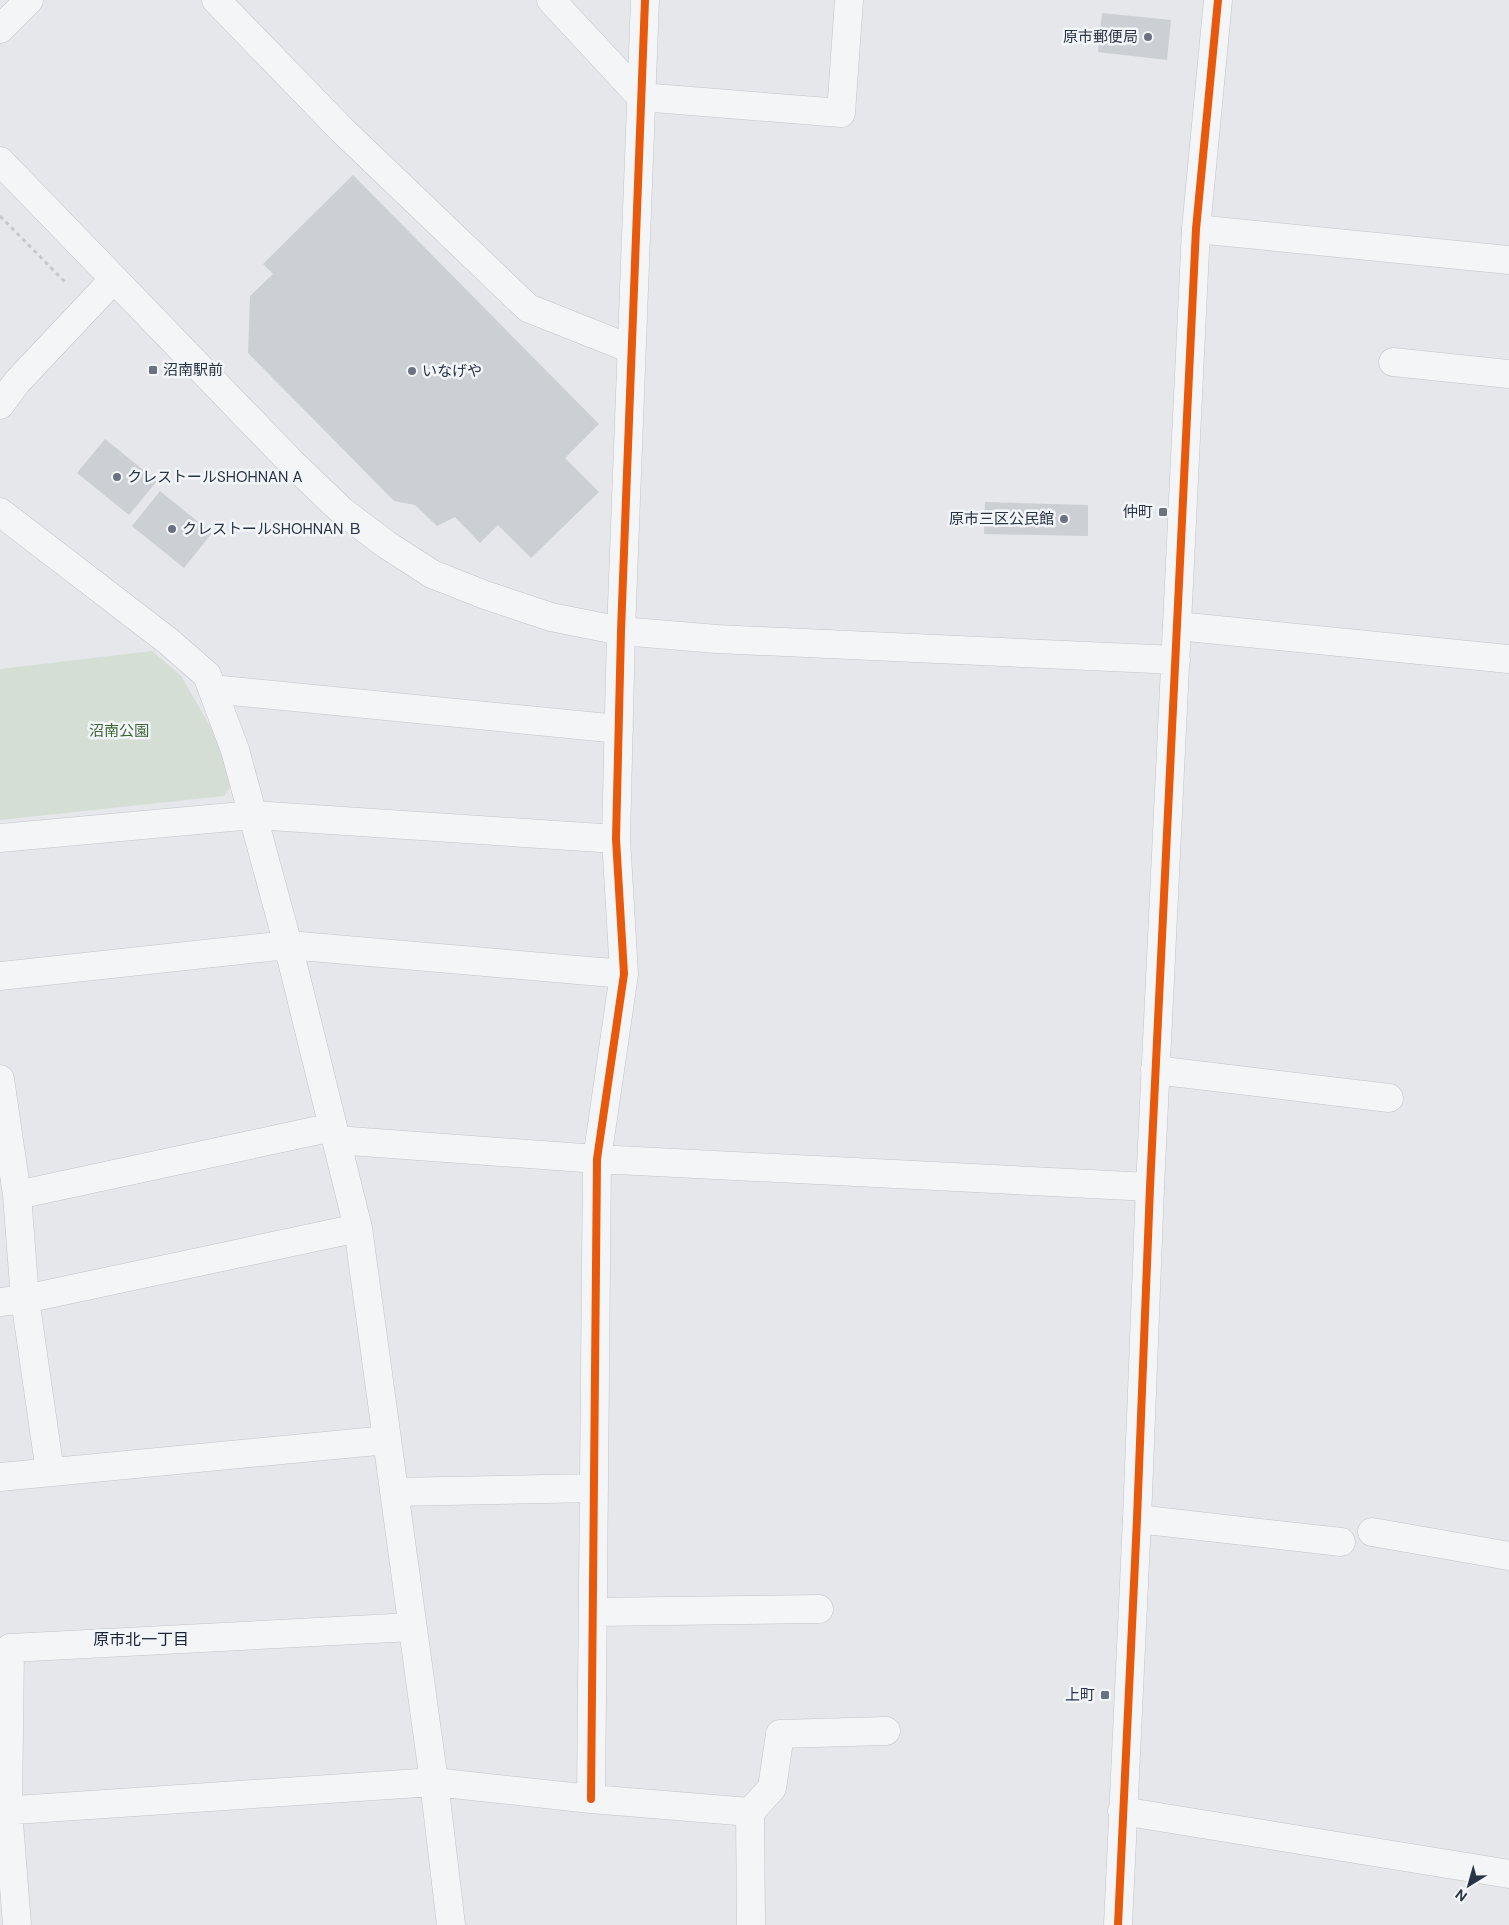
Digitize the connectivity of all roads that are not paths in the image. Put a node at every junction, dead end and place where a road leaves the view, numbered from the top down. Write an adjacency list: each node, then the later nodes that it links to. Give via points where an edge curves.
1 (30, 0): 7 (street)
2 (216, 0): 13 (street, via 342,130 528,308)
3 (551, 0): 8 (street)
4 (645, 0): 8 (street)
5 (849, 0): 8 (street, via 841,113)
6 (1218, 0): 10 (street)
7 (0, 28)
8 (641, 97): 13 (street)
9 (0, 161): 12 (street)
10 (1196, 229): 11 (street); 18 (street)
11 (1509, 260)
12 (114, 279): 16 (street, via 17,382); 19 (street, via 291,462 342,510 387,545 432,574 485,595 551,617)
13 (631, 350): 19 (street)
14 (1393, 362): 15 (street)
15 (1509, 374)
16 (0, 405)
17 (0, 512): 22 (street, via 168,641 206,675)
18 (1177, 626): 20 (street); 21 (street)
19 (621, 631): 21 (street, via 717,639); 23 (street)
20 (1509, 659)
21 (1176, 660): 30 (street)
22 (212, 689): 23 (street); 24 (street, via 235,750)
23 (619, 729): 26 (street)
24 (253, 815): 25 (street); 26 (street); 27 (street)
25 (0, 838)
26 (616, 839): 28 (street)
27 (288, 944): 28 (street); 29 (street); 33 (street)
28 (624, 974): 34 (street)
29 (0, 976)
30 (1155, 1070): 32 (street); 35 (street)
31 (0, 1079): 36 (street)
32 (1389, 1098)
33 (334, 1134): 34 (street); 36 (street); 37 (street)
34 (597, 1159): 35 (street); 42 (street)
35 (1150, 1187): 44 (street)
36 (17, 1195): 38 (street)
37 (358, 1228): 38 (street); 39 (street)
38 (13, 1300): 40 (street)
39 (387, 1440): 40 (street); 43 (street)
40 (50, 1472): 41 (street)
41 (0, 1477)
42 (594, 1488): 43 (street); 49 (street)
43 (394, 1492): 50 (street)
44 (1138, 1519): 46 (street); 55 (street)
45 (1372, 1532): 47 (street)
46 (1341, 1542)
47 (1509, 1556)
48 (819, 1609): 49 (street)
49 (593, 1612): 53 (street)
50 (412, 1627): 52 (street); 54 (street, via 10,1648)
51 (886, 1732): 56 (street, via 780,1734 772,1788)
52 (434, 1782): 53 (street); 54 (street); 59 (street)
53 (591, 1799): 56 (street)
54 (4, 1810): 58 (street)
55 (1122, 1811): 57 (street); 61 (street)
56 (750, 1812): 60 (street)
57 (1509, 1874)
58 (16, 1925)
59 (451, 1925)
60 (752, 1925)
61 (1118, 1925)

